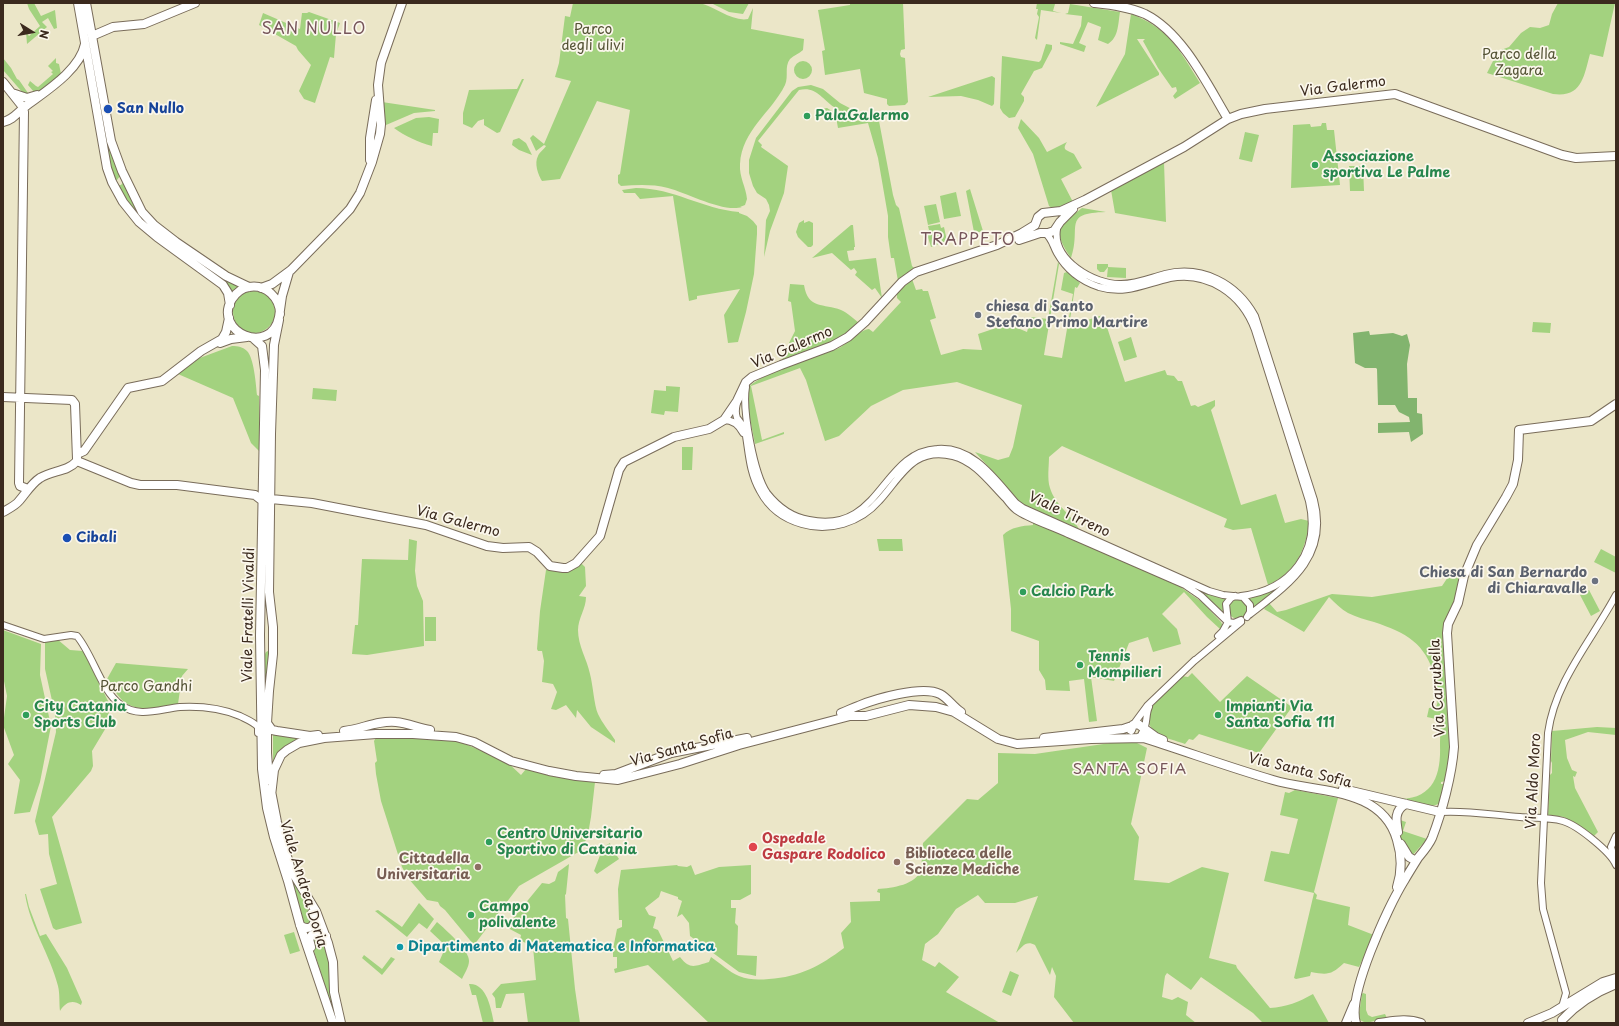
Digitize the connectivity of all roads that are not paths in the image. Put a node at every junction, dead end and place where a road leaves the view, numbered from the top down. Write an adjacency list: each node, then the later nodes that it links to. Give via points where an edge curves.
1 (78, 3): 7 (main road)
2 (86, 3): 6 (main road)
3 (195, 3): 6 (main road, via 144,24 113,27)
4 (402, 3): 25 (main road, via 381,62 378,85 381,129 360,193 350,209)
5 (1094, 3): 14 (main road, via 1134,10 1165,27 1186,52)
6 (92, 36): 17 (main road, via 111,141)
7 (85, 43): 8 (main road); 9 (main road)
8 (76, 62): 9 (main road, via 82,59); 11 (main road, via 61,80)
9 (89, 64): 18 (main road, via 107,168)
10 (3, 82): 12 (main road)
11 (46, 91): 12 (main road, via 29,98); 13 (main road)
12 (12, 92): 13 (main road)
13 (23, 108): 15 (main road); 36 (main road)
14 (1228, 119): 16 (main road, Via Galermo, via 1265,109 1394,94 1562,155 1576,158); 19 (main road, Via Galermo, via 1184,147)
15 (3, 122)
16 (1616, 156)
17 (122, 171): 18 (main road, via 120,182); 26 (main road, via 142,212 154,225 226,276)
18 (112, 182): 28 (main road, via 123,202 139,222 224,284)
19 (1085, 200): 20 (main road, via 1061,211); 22 (main road, via 1066,216)
20 (1052, 212): 21 (main road, via 1043,213); 22 (main road, via 1058,218)
21 (1037, 222): 23 (main road, via 1039,229); 24 (main road, via 1032,228)
22 (1057, 228): 23 (main road, via 1050,233); 31 (street, Viale Tirreno, via 1056,237 1064,255 1090,277 1107,283 1133,284 1178,272 1206,275 1221,280 1240,295 1252,310)
23 (1044, 233): 24 (main road); 31 (street, Viale Tirreno, via 1066,266 1092,284 1126,290 1176,277 1206,280 1223,288 1237,299)
24 (996, 245): 34 (main road, Via Galermo, via 916,272 902,282 848,337 832,346 760,373)
25 (290, 270): 27 (main road, via 272,284); 29 (main road)
26 (249, 287): 27 (main road); 28 (main road, via 237,294)
27 (261, 288): 29 (main road, via 268,290 275,297)
28 (230, 305): 30 (main road)
29 (279, 317): 32 (main road, via 276,326 268,334); 44 (main road, via 272,366)
30 (229, 318): 32 (main road, via 236,330); 33 (main road, via 224,336)
31 (1258, 329): 46 (street, Viale Tirreno, via 1311,509 1310,542)
32 (250, 337): 33 (main road, via 231,339); 44 (main road, via 262,346 265,365)
33 (194, 356): 42 (main road, via 162,381 128,388 84,451)
34 (746, 382): 37 (main road, Via Galermo); 39 (street, Viale Tirreno)
35 (3, 396): 36 (main road)
36 (20, 397): 42 (main road, via 72,400 75,404); 43 (main road, via 19,483)
37 (737, 401): 39 (street, via 743,402); 40 (main road, Via Galermo); 41 (street, Viale Tirreno, via 736,414 744,427)
38 (1616, 404): 69 (main road, Via Carrubella, via 1591,421 1519,430 1518,460 1513,484 1478,545 1464,576 1458,603 1448,624 1454,747)
39 (746, 410): 48 (street, Viale Tirreno, via 756,466 763,485 778,505 800,518 826,522 849,516 864,508 898,468 910,458 931,450 952,450 976,461 1023,508 1210,591)
40 (724, 420): 41 (street, via 735,423); 44 (main road, Via Galermo, via 708,429 674,437 624,462 619,470 600,536 576,563 567,568 550,566 537,552 529,548 487,546 426,525 304,502)
41 (745, 438): 49 (street, Viale Tirreno, via 752,473 762,495 778,512 799,523 819,527 848,523 875,505 910,464 930,455 951,456 976,467 1016,511 1185,585)
42 (77, 457): 43 (main road, via 67,469 42,477); 44 (main road, Via Galermo, via 131,483 178,485 255,495)
43 (28, 489): 45 (main road, via 16,504)
44 (267, 500): 50 (main road, Viale Fratelli Vivaldi); 53 (main road, Viale Fratelli Vivaldi)
45 (3, 512)
46 (1299, 569): 48 (street, Viale Tirreno, via 1270,589); 51 (street, Viale Tirreno, via 1290,582)
47 (1616, 595): 70 (street, Via Aldo Moro, via 1559,691 1553,706 1548,733)
48 (1238, 596): 49 (street, via 1231,598 1226,604); 51 (street, via 1250,604 1250,610)
49 (1228, 618): 51 (street); 55 (street, via 1221,634)
50 (272, 619): 53 (main road, via 270,637 265,640); 54 (main road, Viale Fratelli Vivaldi)
51 (1244, 619): 55 (street, Viale Tirreno)
52 (3, 625): 61 (street, Via Santa Sofia, via 44,639 77,636 110,694 128,710 140,712 181,707 219,709)
53 (260, 635): 56 (main road, Viale Fratelli Vivaldi)
54 (273, 654): 56 (main road, via 270,650 264,651); 61 (main road, Viale Fratelli Vivaldi)
55 (1193, 662): 58 (street)
56 (261, 687): 61 (main road, Viale Fratelli Vivaldi)
57 (947, 701): 59 (main road); 60 (main road, Via Santa Sofia, via 936,693 918,692 855,706); 62 (main road, Via Santa Sofia, via 996,733 1018,739 1123,729)
58 (1154, 701): 62 (street); 62 (street, via 1147,706)
59 (942, 708): 60 (main road, Via Santa Sofia, via 909,705 866,716); 62 (main road, Via Santa Sofia, via 954,712 998,739 1017,744)
60 (855, 712): 63 (main road, Via Santa Sofia, via 738,740); 65 (main road, Via Santa Sofia, via 850,716 739,745)
61 (262, 725): 64 (main road, Via Santa Sofia, via 272,730 310,736 393,721 421,729 465,735 528,761 564,770 601,775 616,774); 67 (main road, Viale Andrea Doria); 79 (main road, Viale Andrea Doria, via 264,788)
62 (1139, 731): 68 (main road, Via Santa Sofia, via 1282,779 1344,789); 71 (main road, Via Santa Sofia, via 1278,782 1334,791 1354,797 1380,813)
63 (677, 751): 64 (main road, Via Santa Sofia); 65 (main road, via 675,760)
64 (662, 756): 66 (main road, via 668,762)
65 (680, 764): 66 (main road, Via Santa Sofia)
66 (666, 768): 67 (main road, Via Santa Sofia, via 618,780 597,779 519,764 474,742 456,737 413,734 344,736 302,742 287,750 275,765)
67 (271, 796): 77 (main road, Viale Andrea Doria)
68 (1406, 804): 69 (main road, Via Santa Sofia); 73 (main road, via 1401,806 1396,817)
69 (1440, 812): 70 (street); 75 (main road, Via Carrubella, via 1430,842)
70 (1544, 818): 74 (street, via 1564,821); 83 (street, Via Aldo Moro, via 1542,896)
71 (1395, 833): 73 (main road); 78 (main road, Via Santa Sofia, via 1401,868)
72 (1616, 835): 74 (street, via 1606,844); 76 (street, via 1612,847)
73 (1399, 841): 75 (main road, via 1406,854)
74 (1596, 842): 76 (street)
75 (1416, 861): 78 (main road, Via Carrubella)
76 (1615, 863)
77 (292, 870): 79 (main road, via 315,920 310,928); 80 (main road, Viale Andrea Doria, via 316,911)
78 (1393, 900): 85 (main road, Via Carrubella, via 1362,974)
79 (300, 925): 81 (main road, Viale Andrea Doria)
80 (326, 936): 81 (main road, via 316,933 310,937); 92 (main road, Viale Andrea Doria, via 334,962 334,992)
81 (313, 961): 91 (main road, Viale Andrea Doria)
82 (1616, 978): 86 (main road, via 1603,982)
83 (1563, 983): 86 (street, via 1569,995); 87 (street, Via Aldo Moro, via 1566,996)
84 (1616, 984): 90 (main road, via 1571,1010)
85 (1357, 994): 89 (main road); 93 (main road)
86 (1579, 996): 87 (main road)
87 (1562, 1007): 88 (main road)
88 (1549, 1017): 90 (main road, via 1558,1014); 96 (main road)
89 (1345, 1021)
90 (1562, 1022)
91 (333, 1023)
92 (341, 1023)
93 (1356, 1023)
94 (1380, 1023): 95 (main road, via 1398,1020)
95 (1421, 1023)
96 (1528, 1023)

